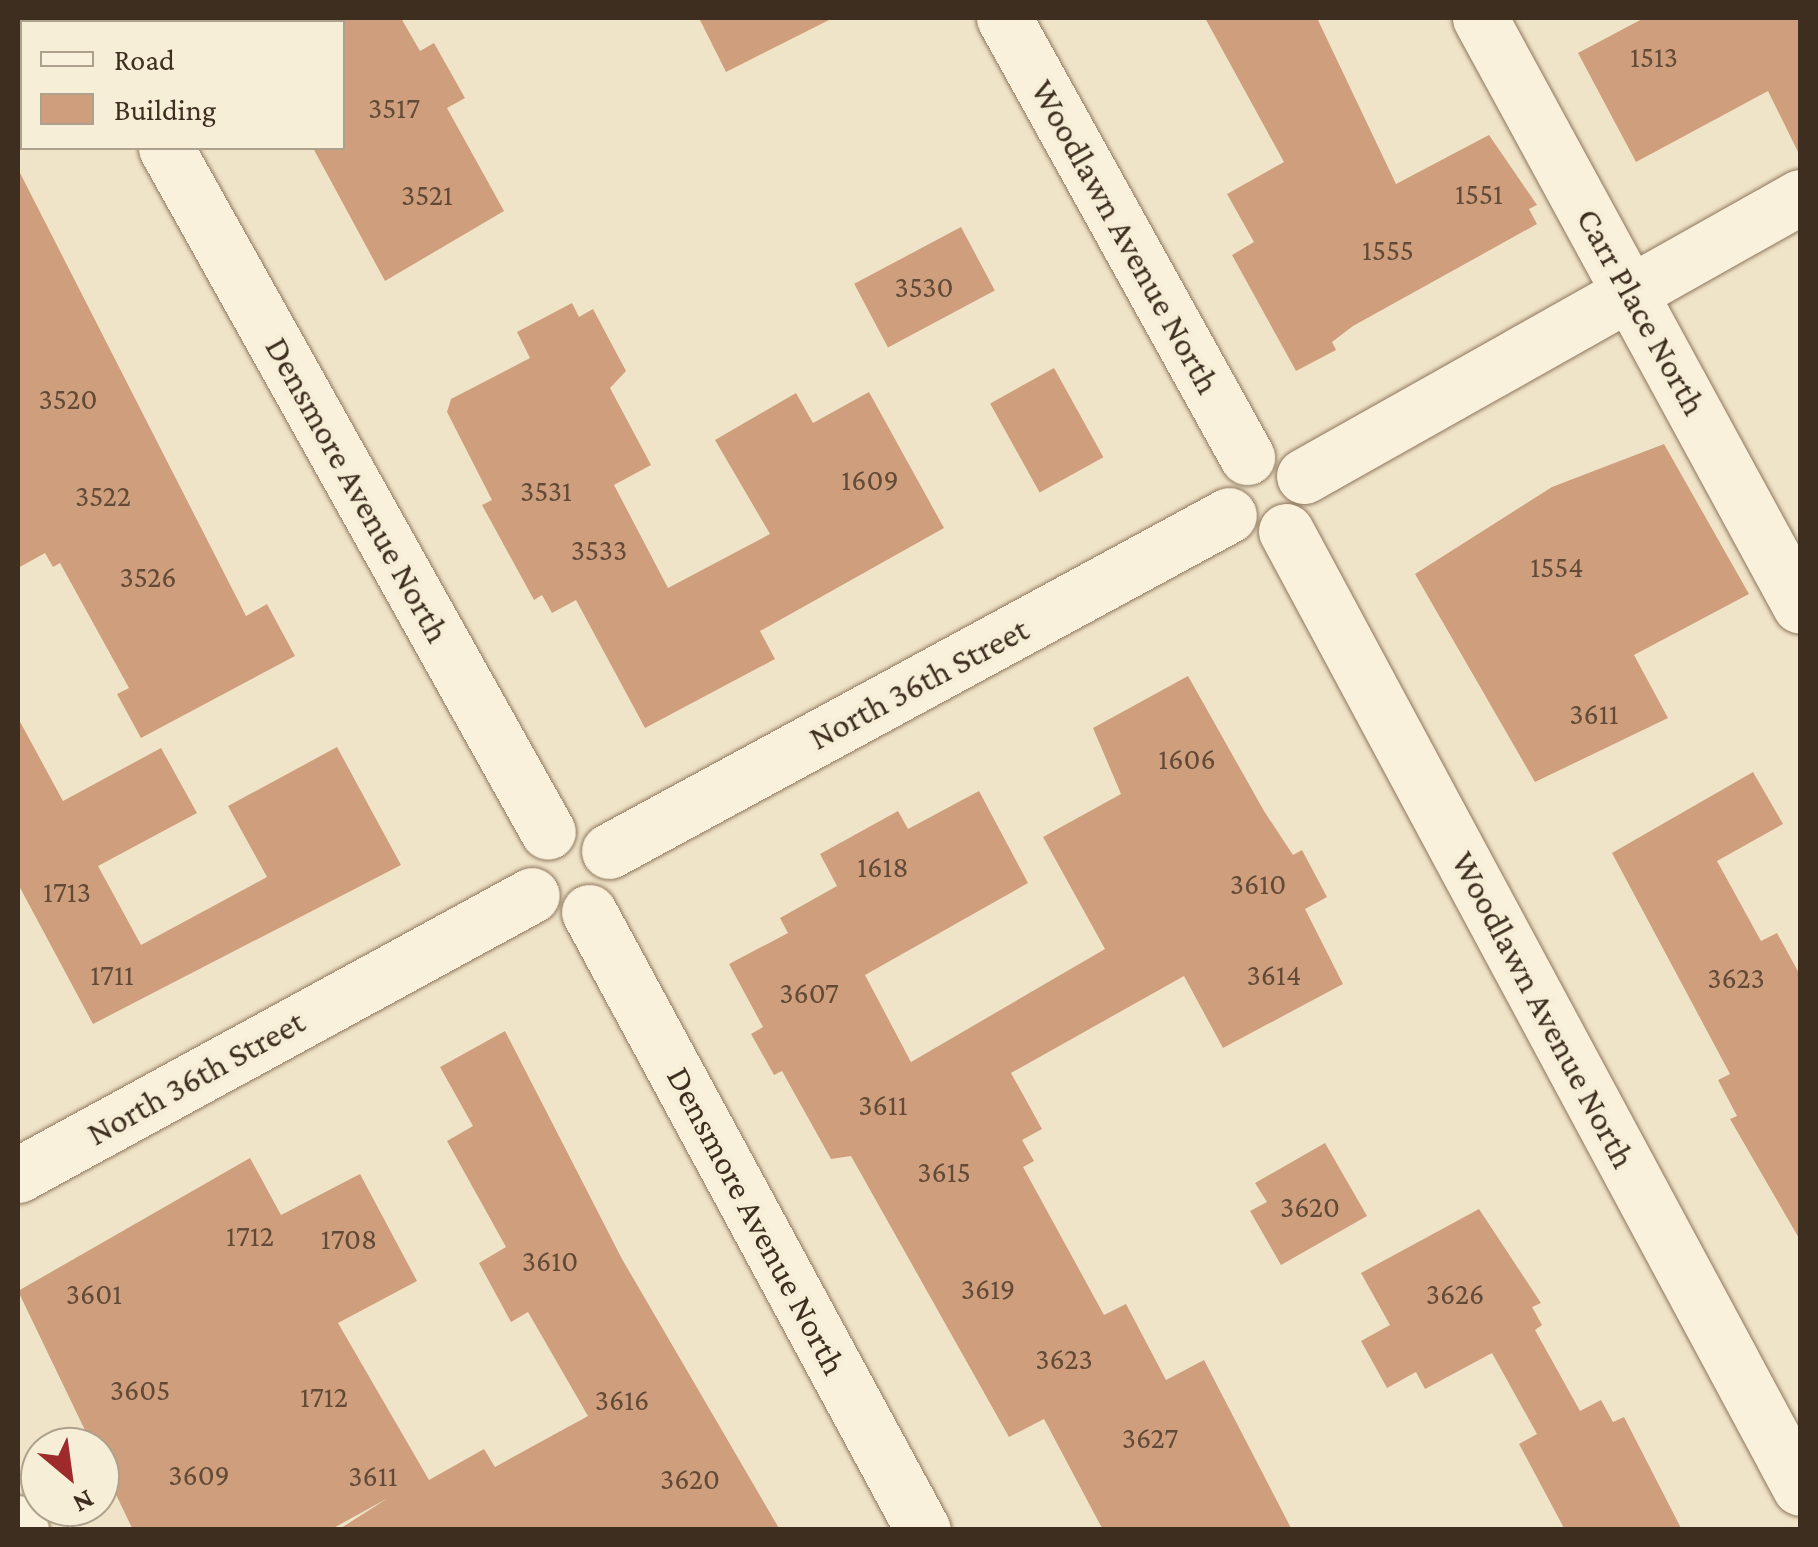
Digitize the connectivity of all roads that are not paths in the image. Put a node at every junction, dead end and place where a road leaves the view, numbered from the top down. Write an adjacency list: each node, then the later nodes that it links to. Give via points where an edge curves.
1 (1004, 18): 6 (street, Woodlawn Avenue North)
2 (1480, 18): 5 (street, Carr Place North)
3 (167, 150): 11 (street, Densmore Avenue North)
4 (1800, 197): 5 (street)
5 (1630, 290): 7 (street); 10 (street, Carr Place North)
6 (1247, 457): 7 (street, via 1284,456); 8 (street, via 1225,483)
7 (1304, 476): 9 (street, via 1307,504)
8 (1229, 515): 9 (street, via 1256,536); 12 (street, North 36th Street)
9 (1286, 531): 16 (street, Woodlawn Avenue North)
10 (1800, 606)
11 (548, 832): 12 (street, via 583,829); 13 (street, via 526,860)
12 (609, 851): 14 (street, via 612,888)
13 (532, 895): 14 (street, via 563,917); 15 (street, North 36th Street)
14 (588, 912): 17 (street, Densmore Avenue North)
15 (18, 1175)
16 (1800, 1488)
17 (923, 1530)

